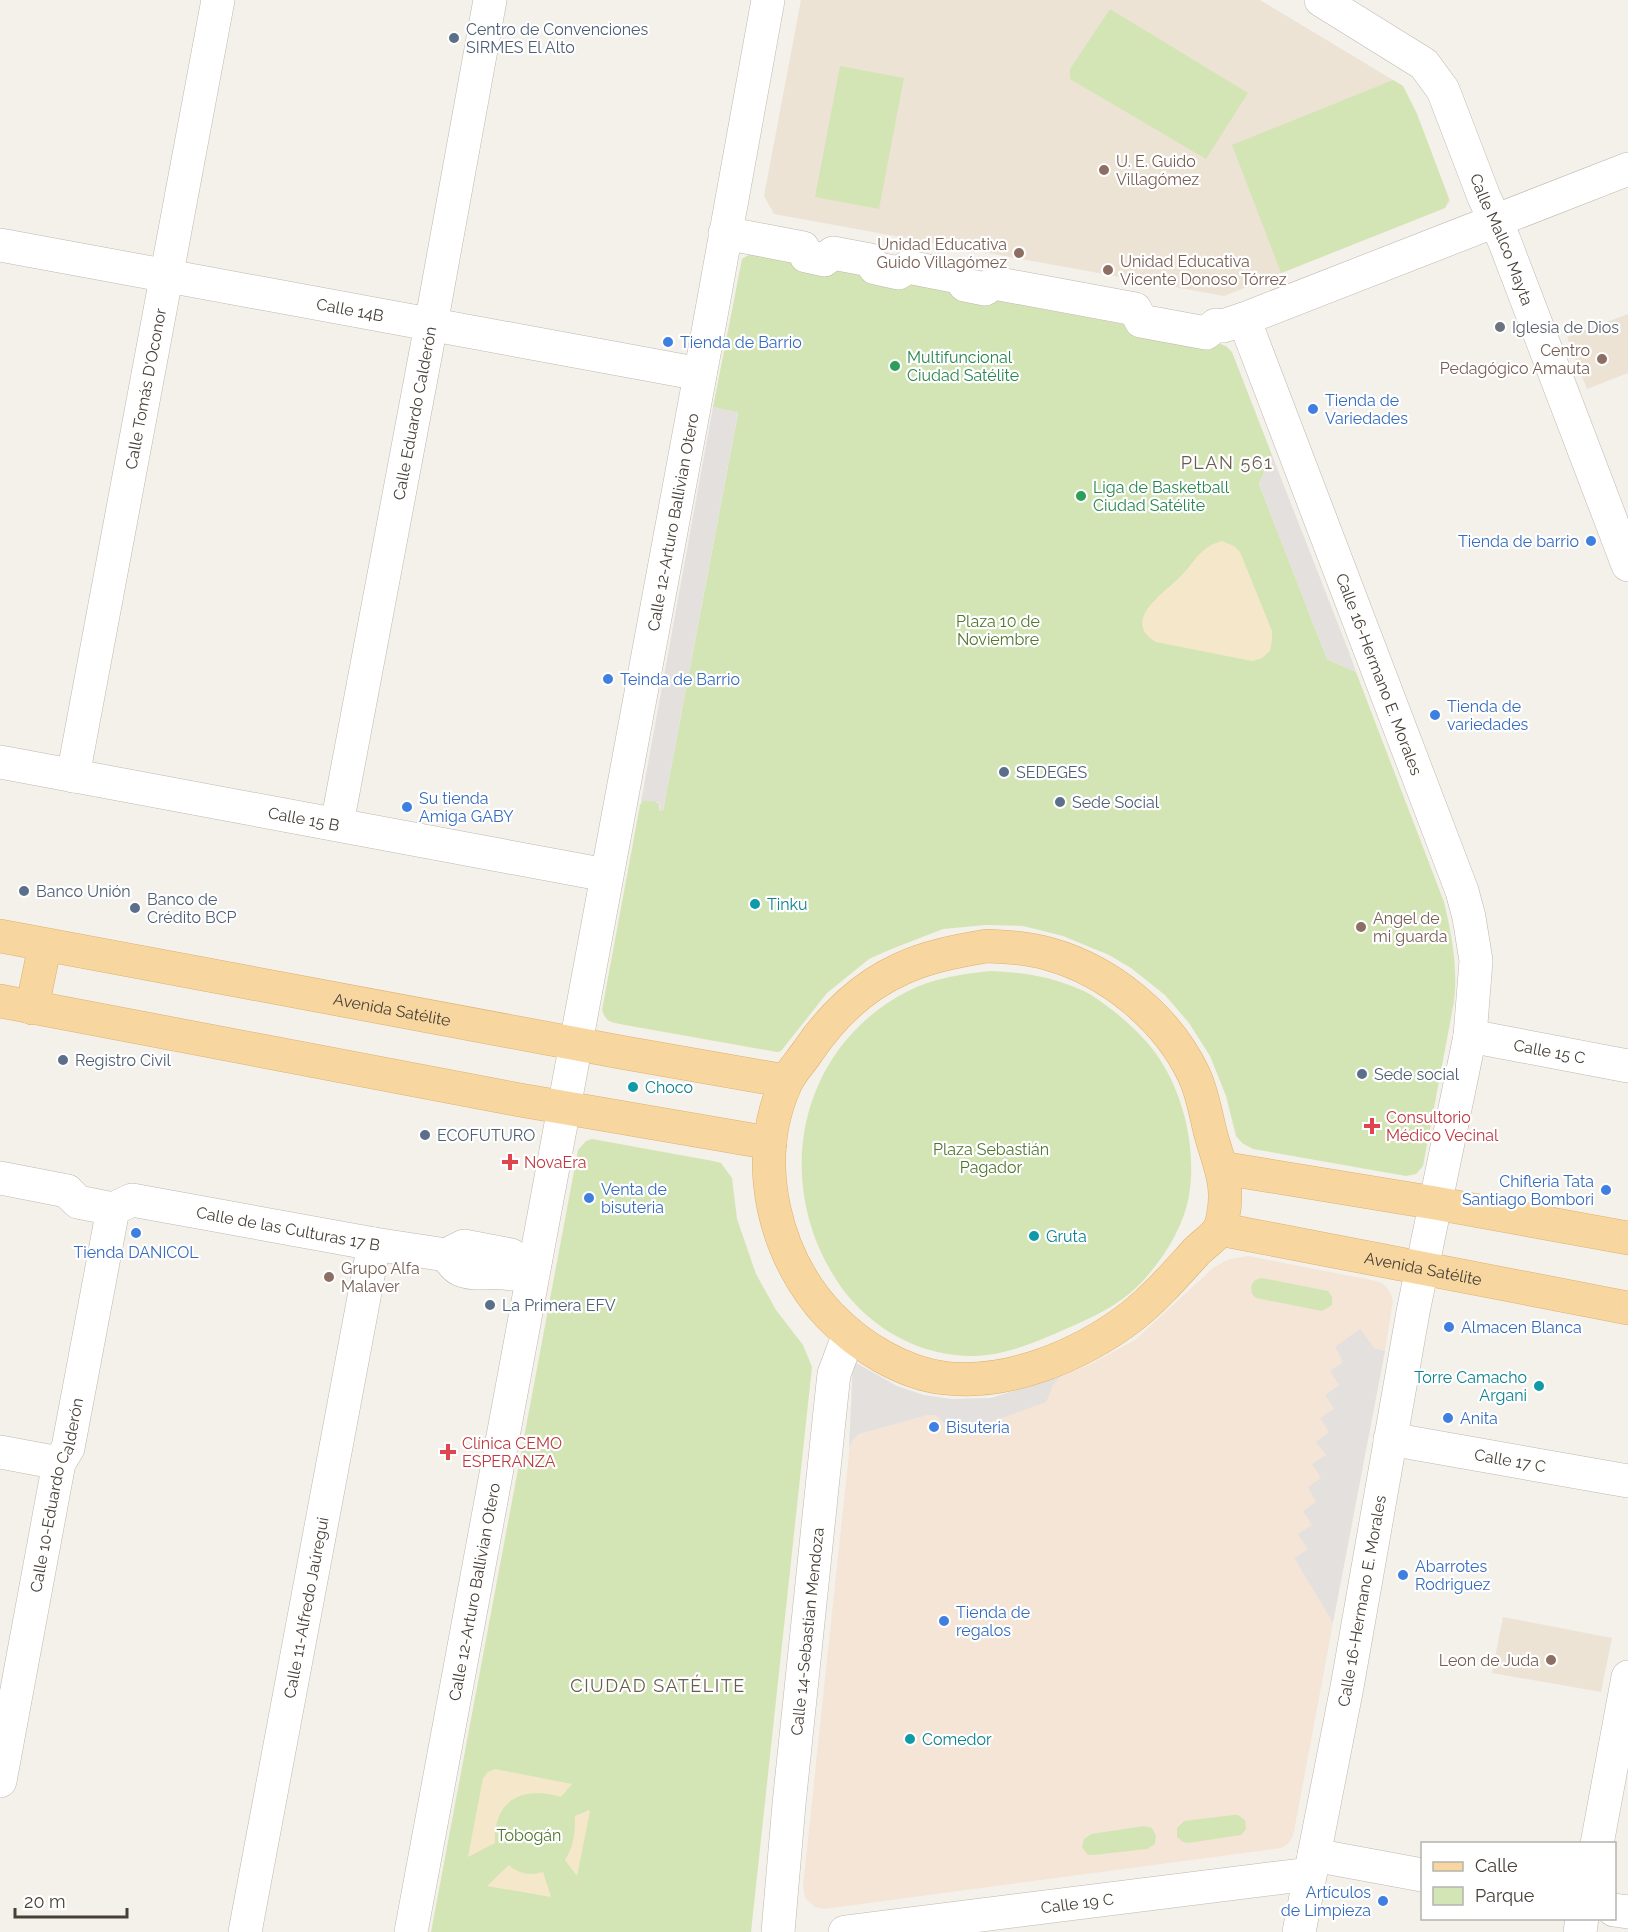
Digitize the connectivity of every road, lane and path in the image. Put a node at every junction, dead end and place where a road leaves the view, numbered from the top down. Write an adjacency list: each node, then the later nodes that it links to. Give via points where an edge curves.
1 (218, 0): 9 (street, Calle Tomás D'Oconor)
2 (490, 0): 10 (street, Calle Eduardo Calderón)
3 (768, 0): 7 (street, Calle 12-Arturo Ballivian Otero)
4 (1321, 0): 6 (street, Calle Mallco Mayta, via 1424,64 1443,90)
5 (1628, 169): 6 (street)
6 (1495, 221): 11 (street); 13 (street, Calle Mallco Mayta)
7 (725, 234): 11 (street, via 767,249 818,250 870,260 874,268 898,273 959,277 965,285 985,289 994,283 1036,299 1135,309 1145,303 1196,312 1210,315); 12 (street, Calle 12-Arturo Ballivian Otero)
8 (0, 245): 9 (street, Calle 14B)
9 (167, 276): 10 (street, Calle 14B); 15 (street, Calle Tomás D'Oconor)
10 (431, 325): 12 (street, Calle 14B); 16 (street, Calle Eduardo Calderón)
11 (1214, 327): 22 (street, Calle 16-Hermano E. Morales, via 1462,891 1476,961)
12 (700, 374): 17 (street, Calle 12-Arturo Ballivian Otero)
13 (1628, 565)
14 (0, 762): 15 (street, Calle 15 B)
15 (73, 776): 16 (street, Calle 15 B)
16 (337, 824): 17 (street, Calle 15 B)
17 (606, 875): 23 (street, Calle 12-Arturo Ballivian Otero)
18 (0, 936): 19 (main road, Avenida Satélite)
19 (45, 945): 21 (main road); 23 (main road, Avenida Satélite)
20 (0, 1001): 21 (main road)
21 (32, 1008): 26 (main road)
22 (1470, 1035): 24 (street, Calle 15 C); 31 (street, Calle 16-Hermano E. Morales)
23 (576, 1043): 25 (main road, Avenida Satélite); 26 (street, Calle 12-Arturo Ballivian Otero)
24 (1628, 1066)
25 (786, 1081): 27 (main road); 28 (main road, via 842,1009 898,970 957,951 987,946 1019,947 1080,965 1117,987 1158,1022 1194,1076)
26 (563, 1108): 27 (main road); 51 (street, Calle 12-Arturo Ballivian Otero)
27 (770, 1143): 38 (main road, via 771,1196 783,1242 805,1286)
28 (1222, 1168): 31 (main road); 32 (main road, via 1226,1202)
29 (0, 1178): 30 (street, Calle de las Culturas 17 B, via 67,1191 78,1202)
30 (126, 1200): 34 (street, Calle de las Culturas 17 B); 41 (street, Calle 10-Eduardo Calderón, via 68,1448)
31 (1435, 1203): 33 (main road); 36 (street, Calle 16-Hermano E. Morales)
32 (1220, 1229): 36 (main road, Avenida Satélite); 38 (main road, via 1133,1315 1068,1353 1028,1369 967,1380 941,1378 892,1361)
33 (1628, 1238)
34 (374, 1244): 35 (street, Calle de las Culturas 17 B, via 446,1255 459,1269 490,1274); 50 (street, Calle 11-Alfredo Jaúregui)
35 (511, 1264)
36 (1422, 1270): 37 (main road, Avenida Satélite); 39 (street, Calle 16-Hermano E. Morales)
37 (1628, 1308)
38 (849, 1334): 52 (street, Calle 14-Sebastian Mendoza, via 834,1374)
39 (1390, 1439): 42 (street, Calle 17 C); 48 (street, Calle 16-Hermano E. Morales)
40 (0, 1452): 41 (street)
41 (59, 1463): 44 (street, Calle 10-Eduardo Calderón)
42 (1628, 1481)
43 (1628, 1677): 45 (street)
44 (5, 1728): 46 (street, Calle 10-Eduardo Calderón)
45 (1621, 1753): 47 (street)
46 (0, 1781)
47 (1598, 1842)
48 (1312, 1864): 49 (street, Calle 19 C); 53 (street, Calle 19 C); 54 (street, Calle 16-Hermano E. Morales)
49 (1421, 1875)
50 (245, 1932)
51 (411, 1932)
52 (778, 1932)
53 (845, 1932)
54 (1299, 1932)

